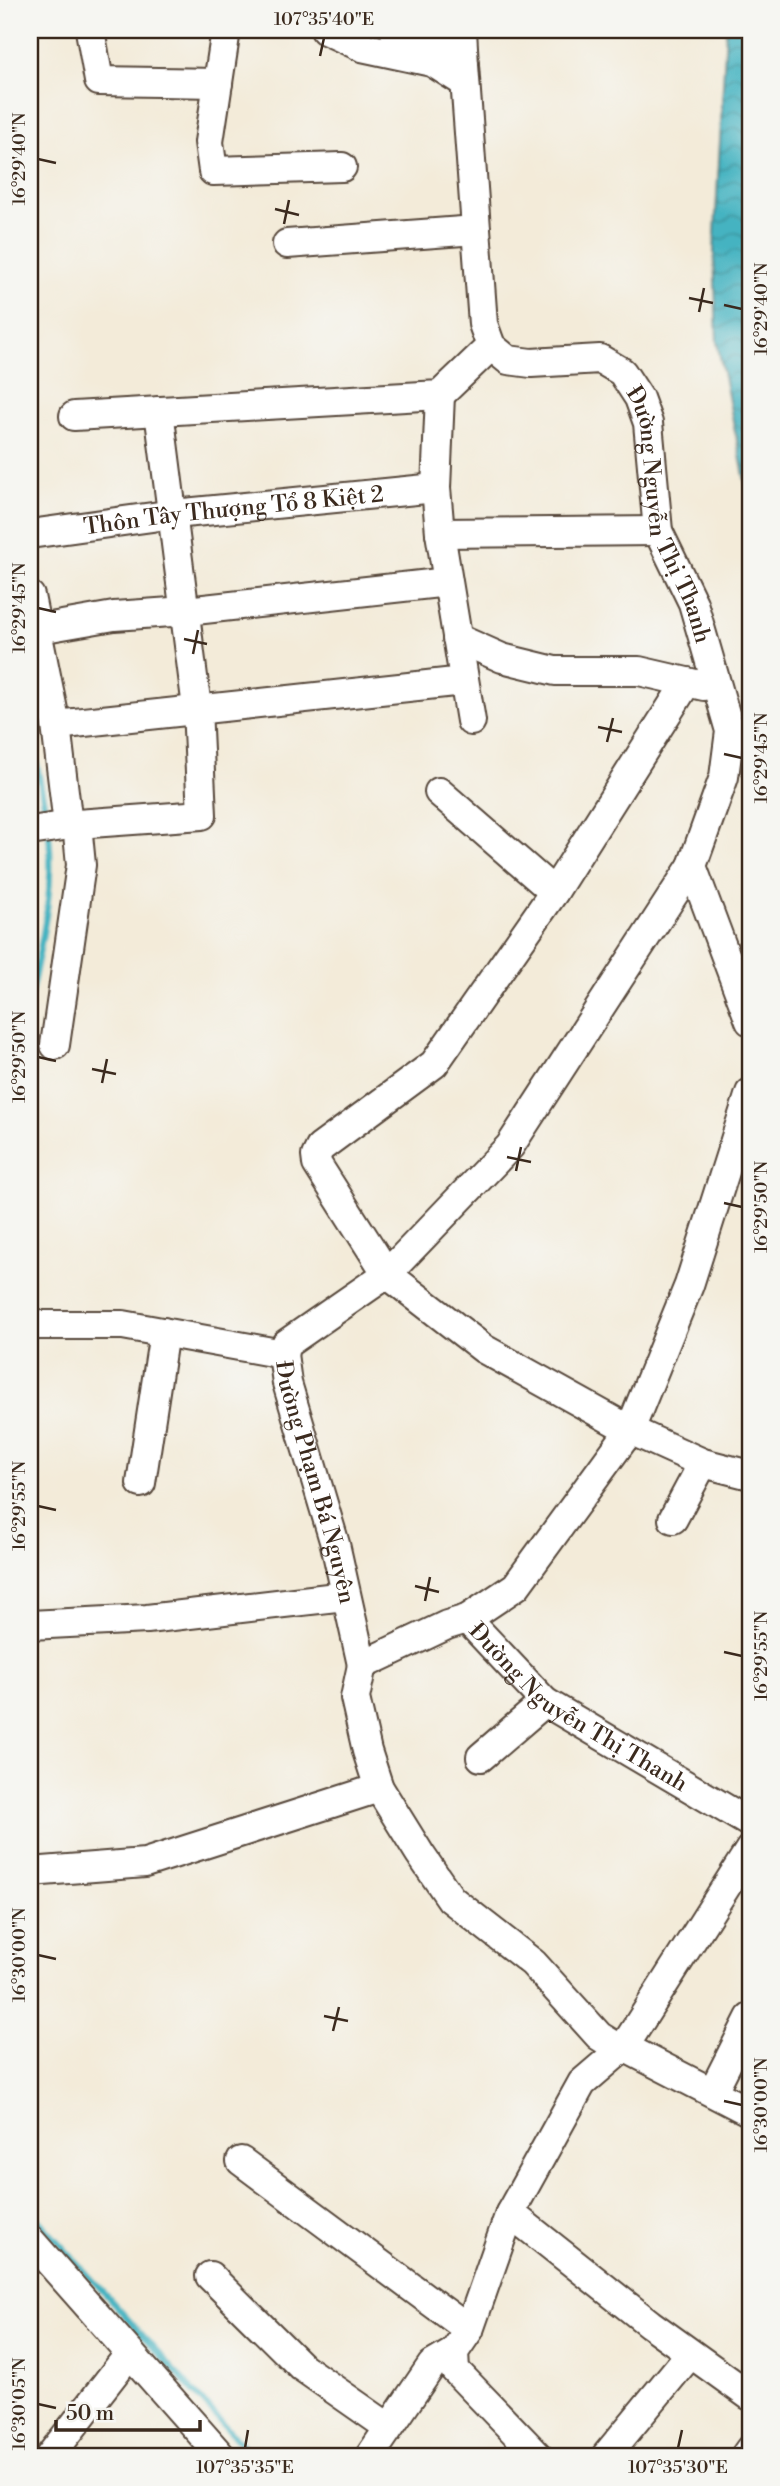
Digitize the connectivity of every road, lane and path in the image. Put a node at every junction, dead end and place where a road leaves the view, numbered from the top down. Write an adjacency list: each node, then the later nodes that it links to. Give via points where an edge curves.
1 (90, 30): 7 (street, via 99,81)
2 (226, 30): 7 (street)
3 (325, 30): 6 (street, via 362,47)
4 (394, 30): 6 (street, via 433,40 452,52)
5 (462, 30): 6 (street)
6 (464, 74): 9 (street)
7 (218, 83): 8 (street, via 209,142 213,171)
8 (342, 167)
9 (476, 230): 10 (street); 11 (street, via 483,324)
10 (287, 244)
11 (491, 346): 12 (street); 17 (street, Đường Nguyễn Thị Thanh, via 508,360 600,359 622,372 648,423)
12 (440, 395): 13 (street); 15 (street)
13 (159, 411): 14 (street); 16 (street)
14 (74, 416)
15 (436, 488): 16 (street, Thôn Tây Thượng Tổ 8 Kiệt 2); 18 (street)
16 (174, 514): 19 (street, Thôn Tây Thượng Tổ 8 Kiệt 2); 22 (street)
17 (658, 531): 18 (street); 27 (street, Đường Nguyễn Thị Thanh, via 693,603)
18 (440, 533): 20 (street)
19 (30, 534)
20 (448, 582): 22 (street); 24 (street)
21 (30, 596): 23 (street)
22 (186, 611): 23 (street, via 114,616); 28 (street)
23 (39, 629): 30 (street)
24 (457, 638): 25 (street); 26 (street, via 502,657 555,671 639,671)
25 (464, 681): 28 (street); 29 (street)
26 (687, 682): 27 (street); 34 (street)
27 (718, 689): 33 (street, Đường Nguyễn Thị Thanh, via 730,731 729,758)
28 (197, 708): 30 (street); 32 (street, via 202,814)
29 (471, 721)
30 (56, 725): 32 (street)
31 (439, 793): 34 (street)
32 (54, 827): 36 (street, via 81,865)
33 (692, 866): 35 (street); 38 (street, Đường Nguyễn Thị Thanh, via 510,1146)
34 (554, 892): 38 (street, via 434,1064 316,1156)
35 (750, 1021)
36 (55, 1045)
37 (750, 1093): 42 (street, Đường Nguyễn Thị Thanh, via 690,1286)
38 (387, 1274): 41 (street, Đường Nguyễn Thị Thanh, via 286,1344); 42 (street, via 484,1349)
39 (30, 1325): 40 (street, Đường Phạm Bá Nguyên, via 123,1325)
40 (164, 1332): 41 (street, Đường Phạm Bá Nguyên); 45 (street)
41 (283, 1354): 47 (street, Đường Phạm Bá Nguyên)
42 (630, 1430): 43 (street); 48 (street, Đường Nguyễn Thị Thanh, via 516,1586)
43 (703, 1463): 44 (street); 46 (street)
44 (750, 1475)
45 (141, 1483)
46 (673, 1519)
47 (345, 1596): 49 (street, via 147,1619); 50 (street, Đường Phạm Bá Nguyên)
48 (467, 1619): 50 (street); 51 (street, Đường Nguyễn Thị Thanh)
49 (30, 1625)
50 (362, 1665): 53 (street, via 355,1698)
51 (545, 1702): 52 (street); 54 (street, Đường Nguyễn Thị Thanh)
52 (481, 1757)
53 (379, 1788): 56 (street, via 145,1863); 58 (street, via 451,1899 533,1964 599,2036)
54 (750, 1823)
55 (750, 1849): 58 (street)
56 (30, 1872)
57 (750, 2018): 59 (street)
58 (622, 2048): 59 (street); 62 (street, via 582,2083)
59 (713, 2091): 60 (street)
60 (750, 2112)
61 (241, 2161): 65 (street)
62 (510, 2213): 65 (street); 67 (street)
63 (30, 2240): 66 (street)
64 (210, 2276): 69 (street, via 302,2367)
65 (461, 2341): 69 (street, via 432,2365); 74 (street, via 455,2370)
66 (130, 2353): 71 (street); 72 (street)
67 (690, 2354): 68 (street); 75 (street)
68 (750, 2396)
69 (388, 2427): 73 (street)
70 (750, 2449): 76 (street)
71 (50, 2456)
72 (221, 2456)
73 (370, 2456)
74 (538, 2456)
75 (606, 2456)
76 (745, 2456)

